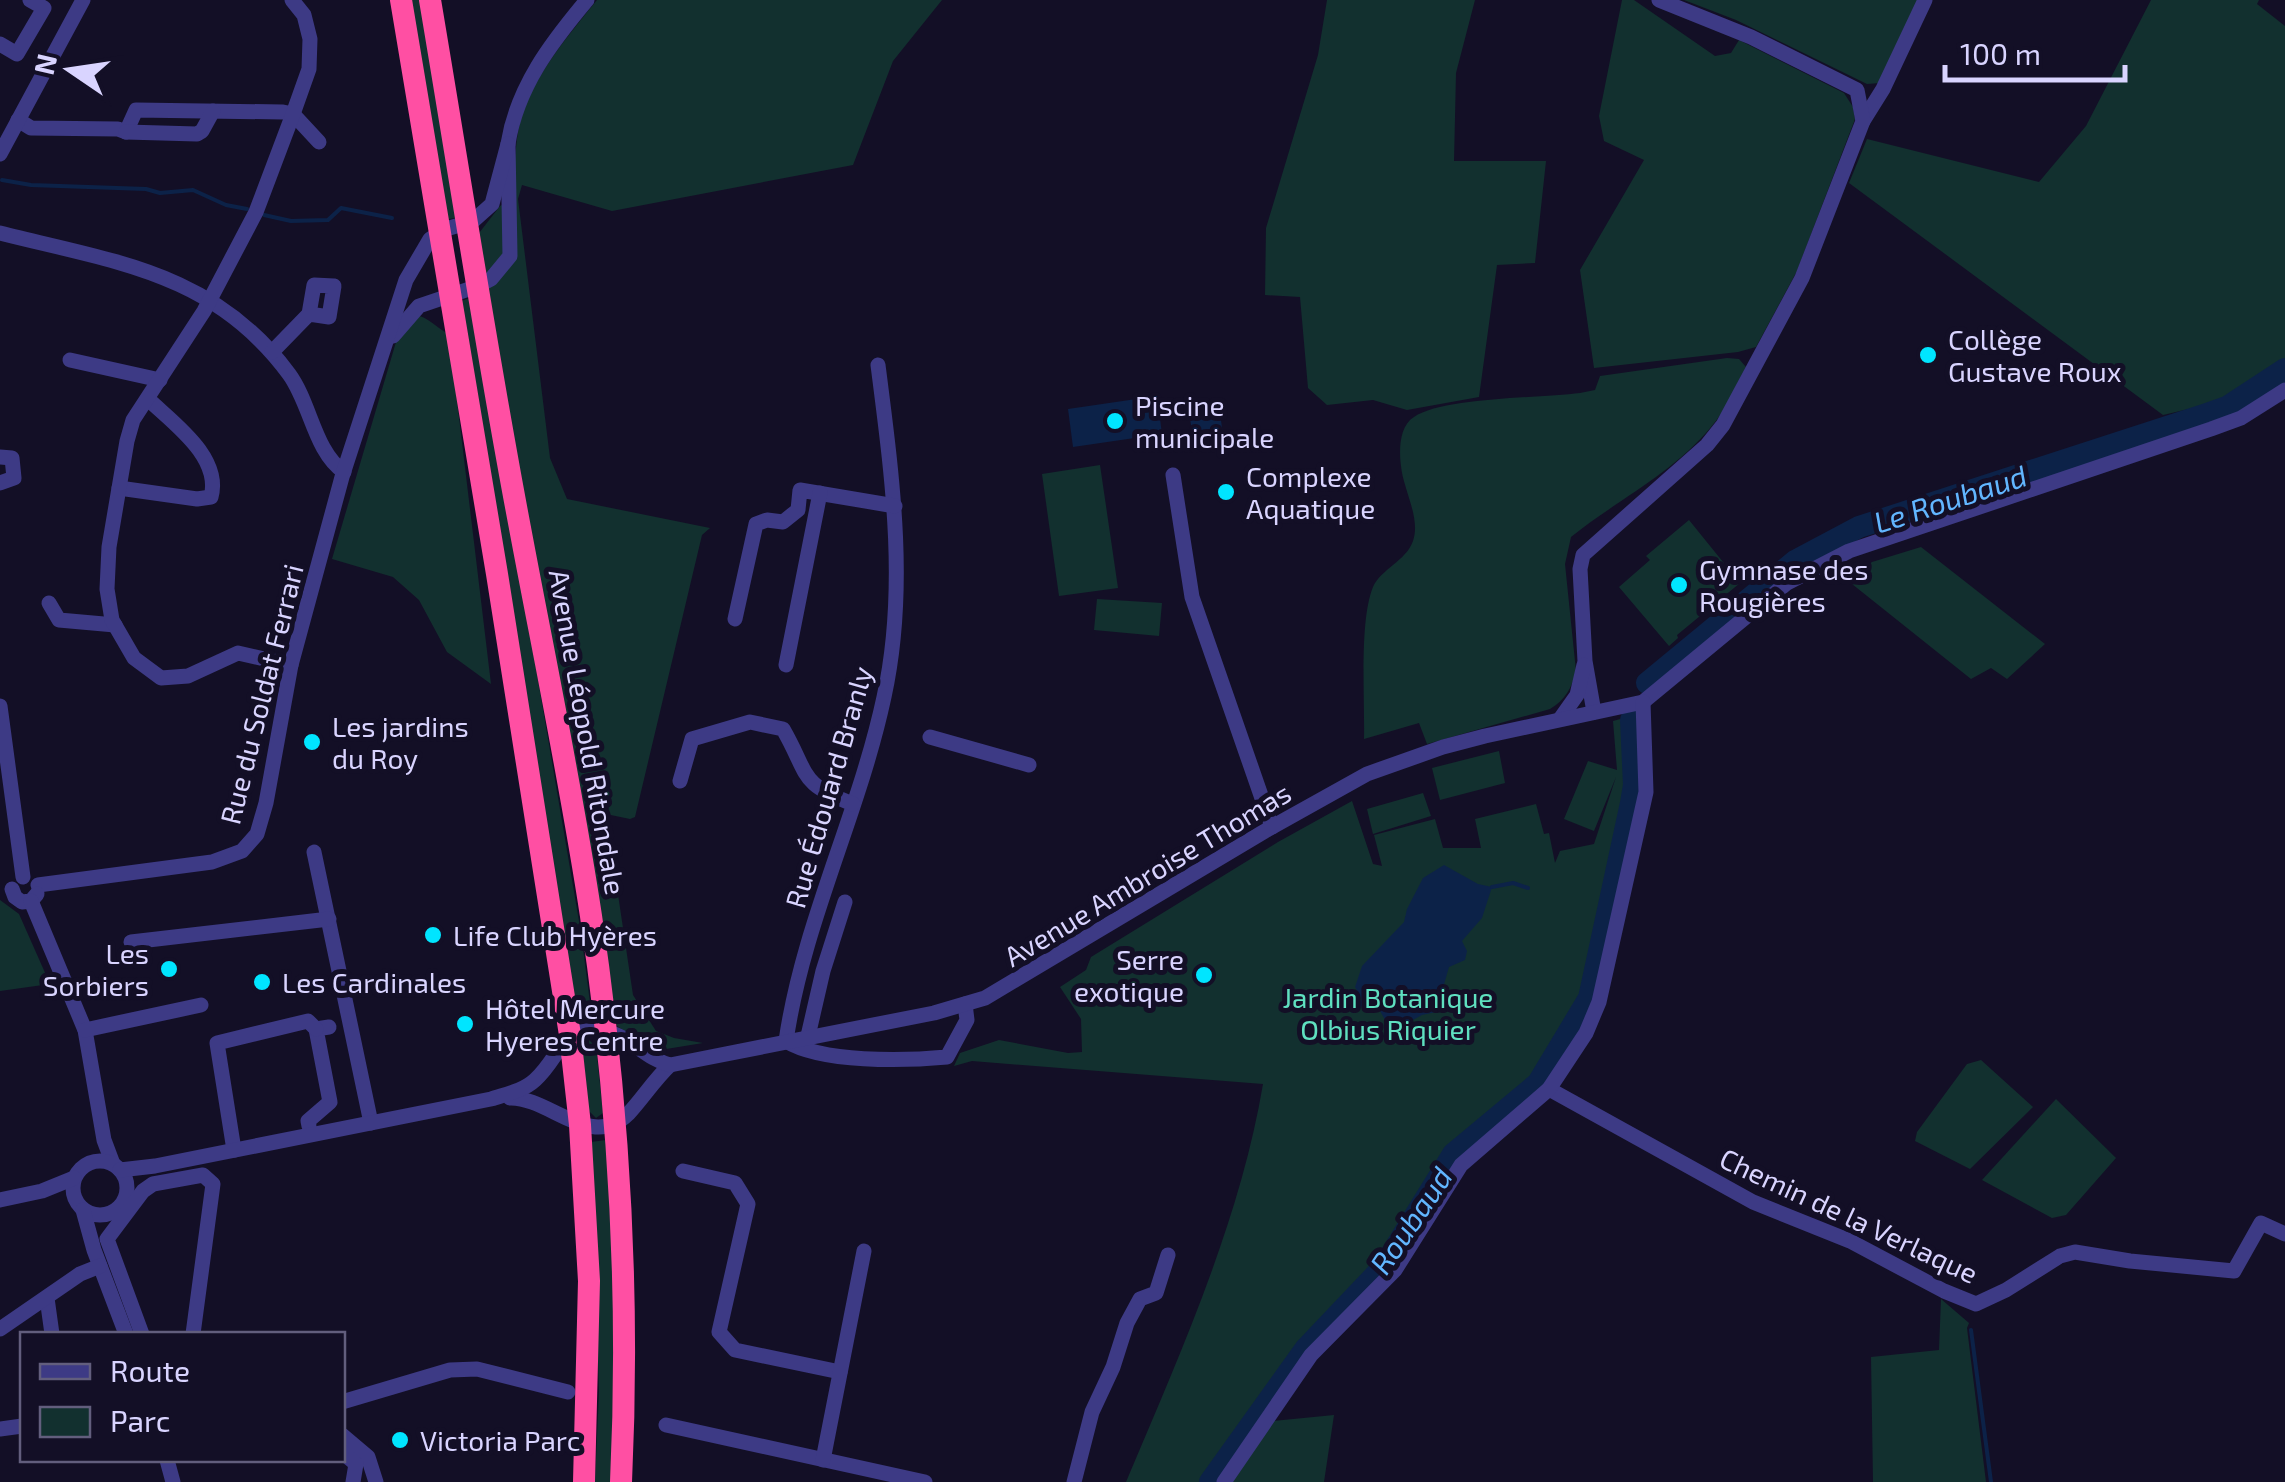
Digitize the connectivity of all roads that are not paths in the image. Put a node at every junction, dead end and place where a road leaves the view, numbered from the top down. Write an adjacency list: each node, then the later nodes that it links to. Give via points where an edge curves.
1 (30, 0): 9 (street, via 44,8 17,54)
2 (84, 0): 11 (street)
3 (402, 0): 17 (highway)
4 (430, 0): 16 (highway, Avenue Léopold Ritondale)
5 (587, 0): 14 (street, via 527,83)
6 (1659, 0): 12 (street, via 1858,90)
7 (1925, 0): 12 (street)
8 (290, 2): 10 (street, via 304,16 310,39 309,69)
9 (0, 44)
10 (293, 114): 11 (street, via 136,110 126,132 30,128); 13 (street); 21 (street, via 256,212)
11 (18, 120): 15 (street)
12 (1863, 121): 42 (street, via 1802,278 1724,425 1582,555)
13 (320, 142)
14 (508, 144): 16 (street, via 492,204); 19 (street, via 510,256)
15 (0, 154)
16 (467, 223): 17 (street); 19 (highway, Avenue Léopold Ritondale)
17 (440, 232): 20 (highway); 23 (street, Rue du Soldat Ferrari, via 411,270)
18 (0, 233): 21 (street, via 134,266)
19 (478, 286): 20 (street, Rue du Soldat Ferrari); 63 (highway, Avenue Léopold Ritondale, via 591,916)
20 (451, 296): 23 (street, Rue du Soldat Ferrari, via 418,306); 64 (highway)
21 (210, 299): 24 (street); 27 (street)
22 (309, 314): 24 (street)
23 (384, 347): 31 (street, Rue du Soldat Ferrari)
24 (272, 352): 30 (street, via 306,401)
25 (70, 360): 27 (street)
26 (878, 365): 38 (street, Rue Édouard Branly)
27 (160, 380): 29 (street)
28 (2285, 390): 46 (street, via 2241,418 1833,558 1788,583)
29 (148, 399): 36 (street, via 133,420); 36 (street, via 204,458 214,487 211,496 197,499)
30 (318, 432): 31 (street); 33 (street, via 327,458)
31 (352, 446): 33 (street, Rue du Soldat Ferrari)
32 (0, 457): 35 (street, via 12,458 14,478)
33 (344, 472): 43 (street, Rue du Soldat Ferrari)
34 (1173, 475): 54 (street, via 1192,597)
35 (0, 483)
36 (120, 488): 41 (street, via 108,558)
37 (820, 493): 38 (street); 40 (street, via 800,490 798,510 783,522 756,524); 44 (street)
38 (896, 506): 53 (street, Rue Édouard Branly, via 896,622 884,697)
39 (49, 604): 41 (street, via 59,620)
40 (736, 619)
41 (115, 625): 43 (street, via 134,658 160,678 188,676 238,653)
42 (1586, 661): 45 (street); 48 (street)
43 (292, 666): 56 (street, Rue du Soldat Ferrari, via 266,803 242,851 212,862)
44 (786, 666)
45 (1576, 694): 48 (street); 49 (street)
46 (1642, 702): 48 (street, Avenue Ambroise Thomas); 68 (street, via 1646,792 1599,1002)
47 (0, 706): 56 (street)
48 (1589, 713): 49 (street, Avenue Ambroise Thomas)
49 (1560, 718): 54 (street, Avenue Ambroise Thomas, via 1404,760)
50 (930, 738): 51 (street)
51 (1030, 765)
52 (680, 781): 53 (street, via 692,739 750,722 784,729 806,779)
53 (854, 804): 66 (street, Rue Édouard Branly, via 803,963)
54 (1272, 827): 60 (street, Avenue Ambroise Thomas, via 1005,989)
55 (314, 852): 58 (street)
56 (18, 885): 62 (street, via 38,894 31,902)
57 (845, 902): 65 (street)
58 (328, 919): 59 (street); 71 (street)
59 (131, 942)
60 (966, 1004): 65 (street, Avenue Ambroise Thomas); 66 (street, via 967,1020 946,1058 813,1054)
61 (201, 1005): 62 (street)
62 (86, 1030): 74 (street)
63 (605, 1031): 64 (street); 67 (street); 70 (highway, Avenue Léopold Ritondale)
64 (570, 1036): 69 (street, via 532,1084); 72 (highway)
65 (808, 1036): 66 (street, Avenue Ambroise Thomas)
66 (786, 1041): 67 (street, Avenue Ambroise Thomas)
67 (670, 1065): 70 (street)
68 (1548, 1089): 86 (street, Chemin de la Verlaque, via 1753,1202 1976,1304 2075,1252 2234,1271 2262,1223); 110 (street, via 1461,1164 1395,1270 1311,1355)
69 (491, 1098): 71 (street); 72 (street, via 534,1100)
70 (615, 1122): 72 (street); 107 (highway, Avenue Léopold Ritondale, via 624,1284)
71 (371, 1123): 75 (street)
72 (580, 1125): 106 (highway, via 589,1281)
73 (309, 1126): 75 (street, via 330,1102 332,1026 308,1021 220,1042)
74 (104, 1140): 76 (street); 78 (street)
75 (234, 1150): 77 (street)
76 (94, 1162): 78 (street); 80 (street)
77 (155, 1166): 78 (street); 81 (street)
78 (116, 1167): 81 (street)
79 (683, 1172): 97 (street, via 735,1184 748,1204 720,1332 735,1350)
80 (74, 1178): 82 (street); 84 (street)
81 (127, 1188): 85 (street, via 123,1202)
82 (42, 1191): 83 (street); 84 (street)
83 (0, 1200)
84 (79, 1205): 85 (street); 87 (street)
85 (105, 1215): 87 (street)
86 (2285, 1234)
87 (91, 1237): 90 (street)
88 (864, 1251): 97 (street)
89 (1168, 1255): 109 (street, via 1156,1293 1140,1298 1126,1323)
90 (100, 1266): 91 (street); 94 (street)
91 (47, 1298): 92 (street); 93 (street)
92 (0, 1330)
93 (52, 1332)
94 (125, 1332)
95 (141, 1332): 96 (street, via 107,1239 153,1184 203,1175 213,1184)
96 (193, 1332)
97 (840, 1372): 103 (street)
98 (568, 1392): 99 (street, via 477,1369 450,1370)
99 (345, 1401)
100 (666, 1425): 103 (street)
101 (345, 1438): 105 (street, via 368,1457)
102 (345, 1455): 104 (street, via 356,1464)
103 (822, 1460): 108 (street)
104 (354, 1482)
105 (376, 1482)
106 (584, 1482)
107 (620, 1482)
108 (925, 1482)
109 (1074, 1482)
110 (1224, 1482)

